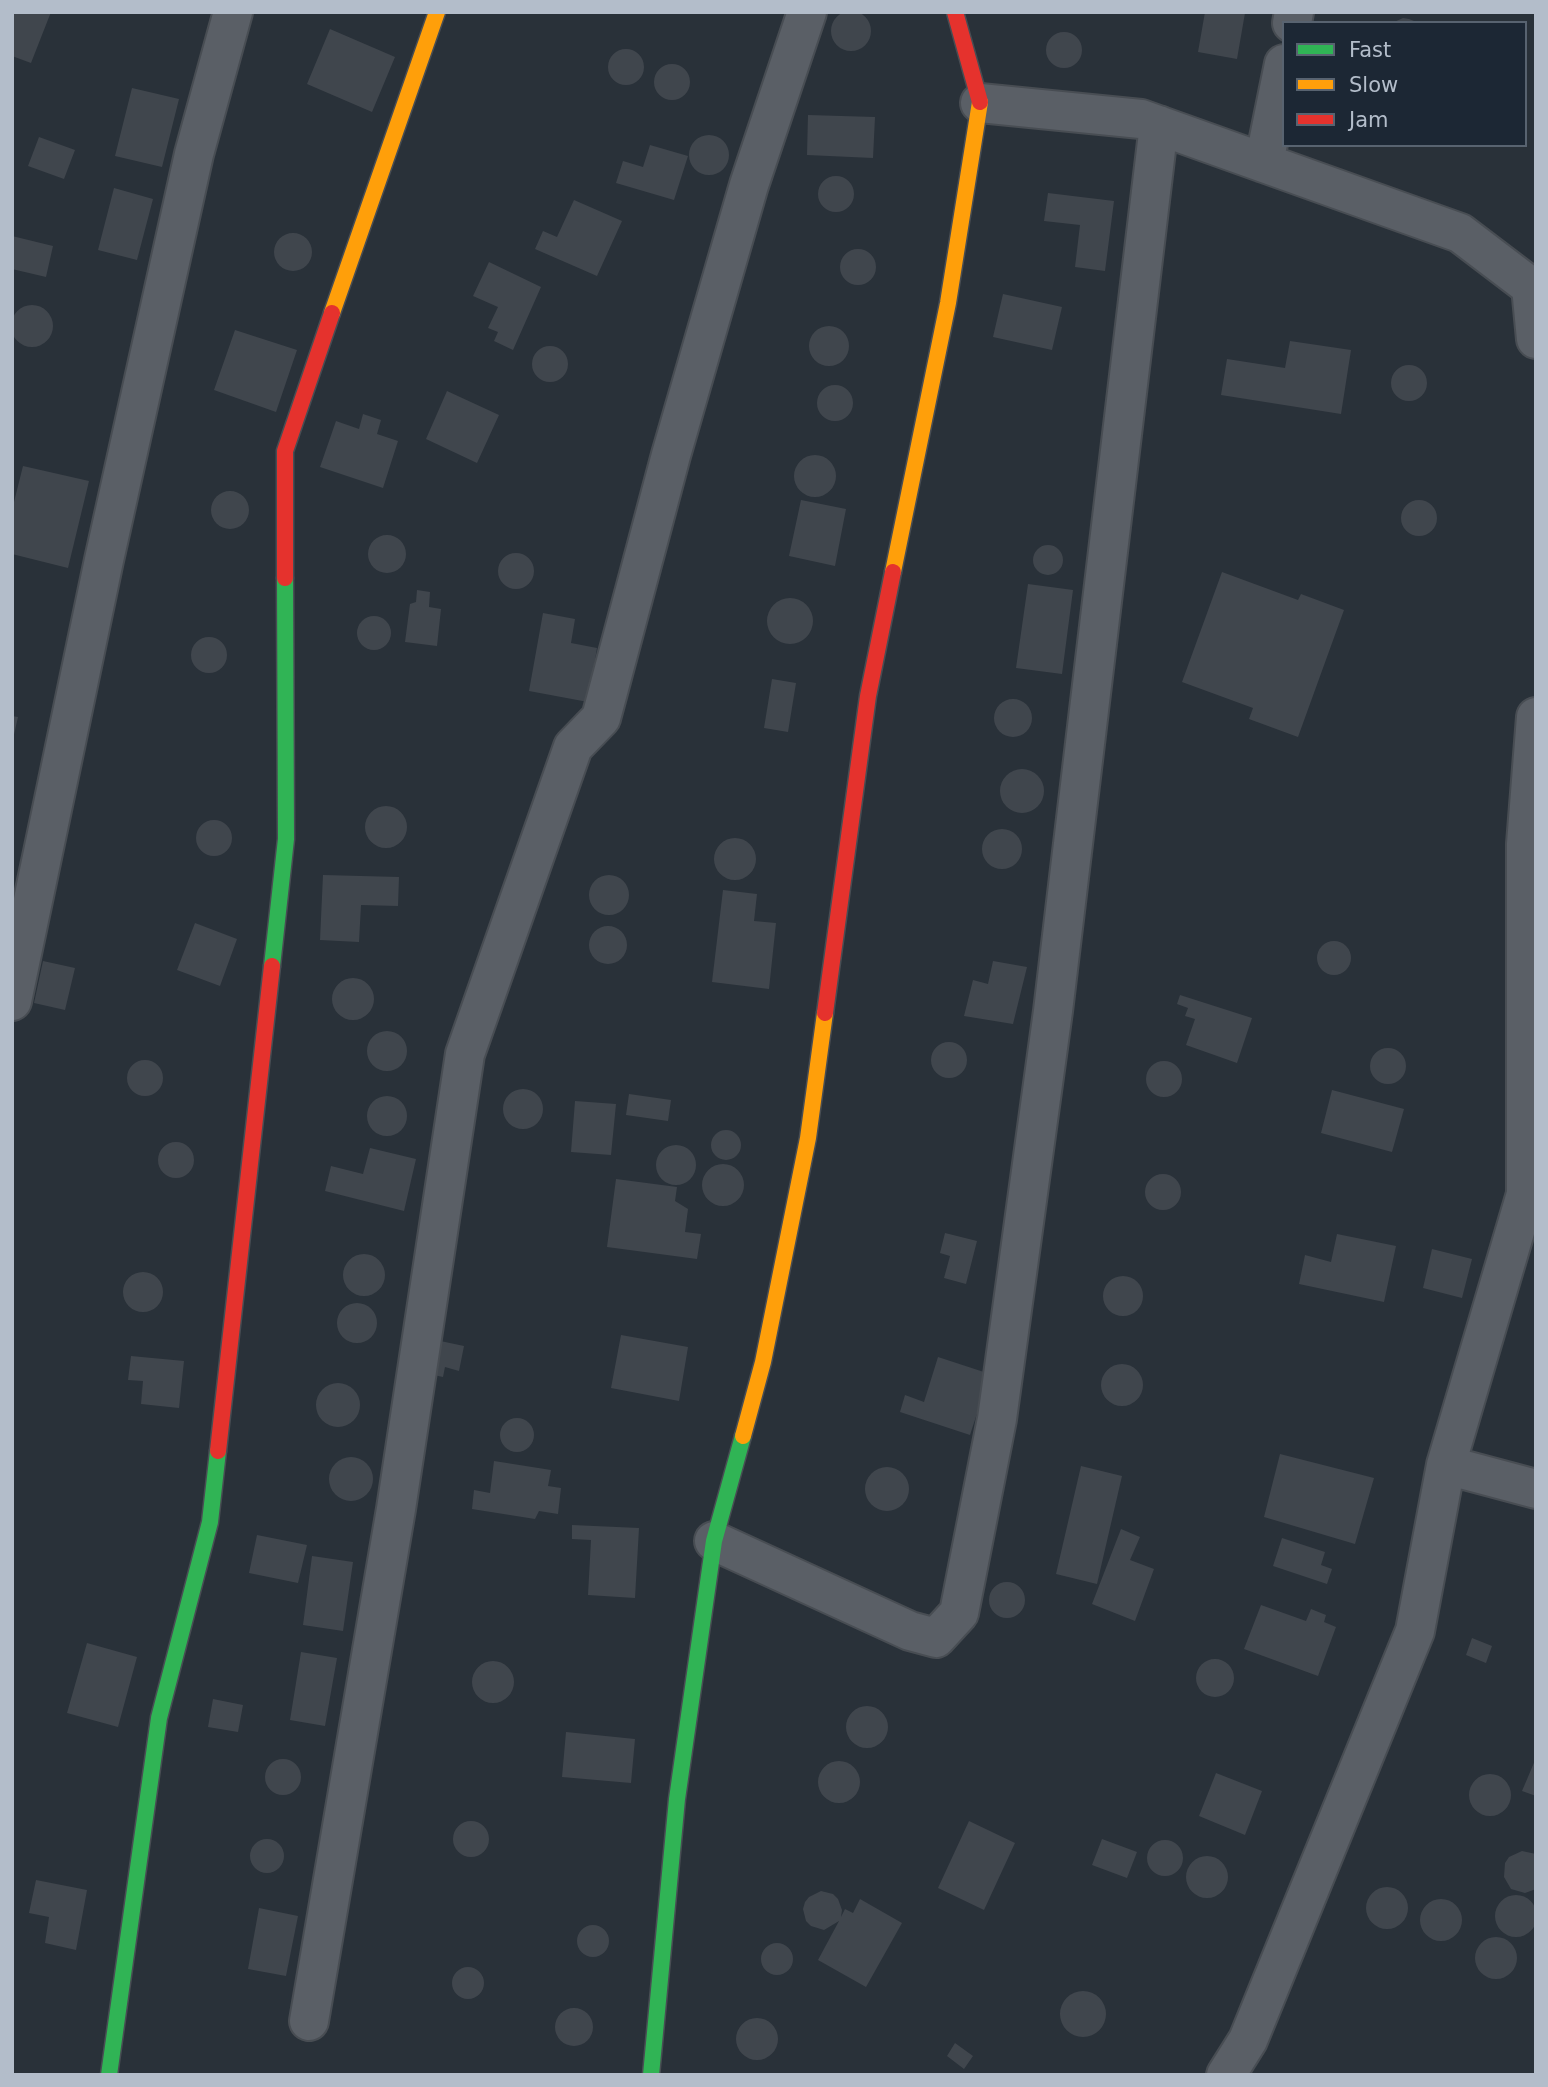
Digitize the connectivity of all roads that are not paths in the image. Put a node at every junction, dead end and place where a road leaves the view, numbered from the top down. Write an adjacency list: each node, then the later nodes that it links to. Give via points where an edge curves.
1 (233, 12): 11 (street, via 191,168)
2 (437, 12): 16 (street, via 285,451 286,839 211,1522 159,1718)
3 (807, 12): 15 (street, via 749,185 601,718 573,747 465,1054 396,1509)
4 (956, 12): 6 (street)
5 (1282, 74): 8 (street)
6 (980, 103): 7 (street, via 1141,118); 14 (street, via 948,303 868,696 808,1138 763,1362)
7 (1159, 125): 8 (street); 14 (street, via 1053,1011 996,1419 959,1613 936,1638 910,1631)
8 (1264, 163): 9 (street, via 1460,233 1531,287)
9 (1536, 339)
10 (1536, 717): 12 (street, via 1526,844 1526,1194)
11 (12, 1001)
12 (1446, 1465): 13 (street); 18 (street, via 1415,1631 1248,2040)
13 (1536, 1489)
14 (714, 1541): 17 (street, via 677,1799)
15 (309, 2021)
16 (109, 2075)
17 (651, 2075)
18 (1226, 2075)

